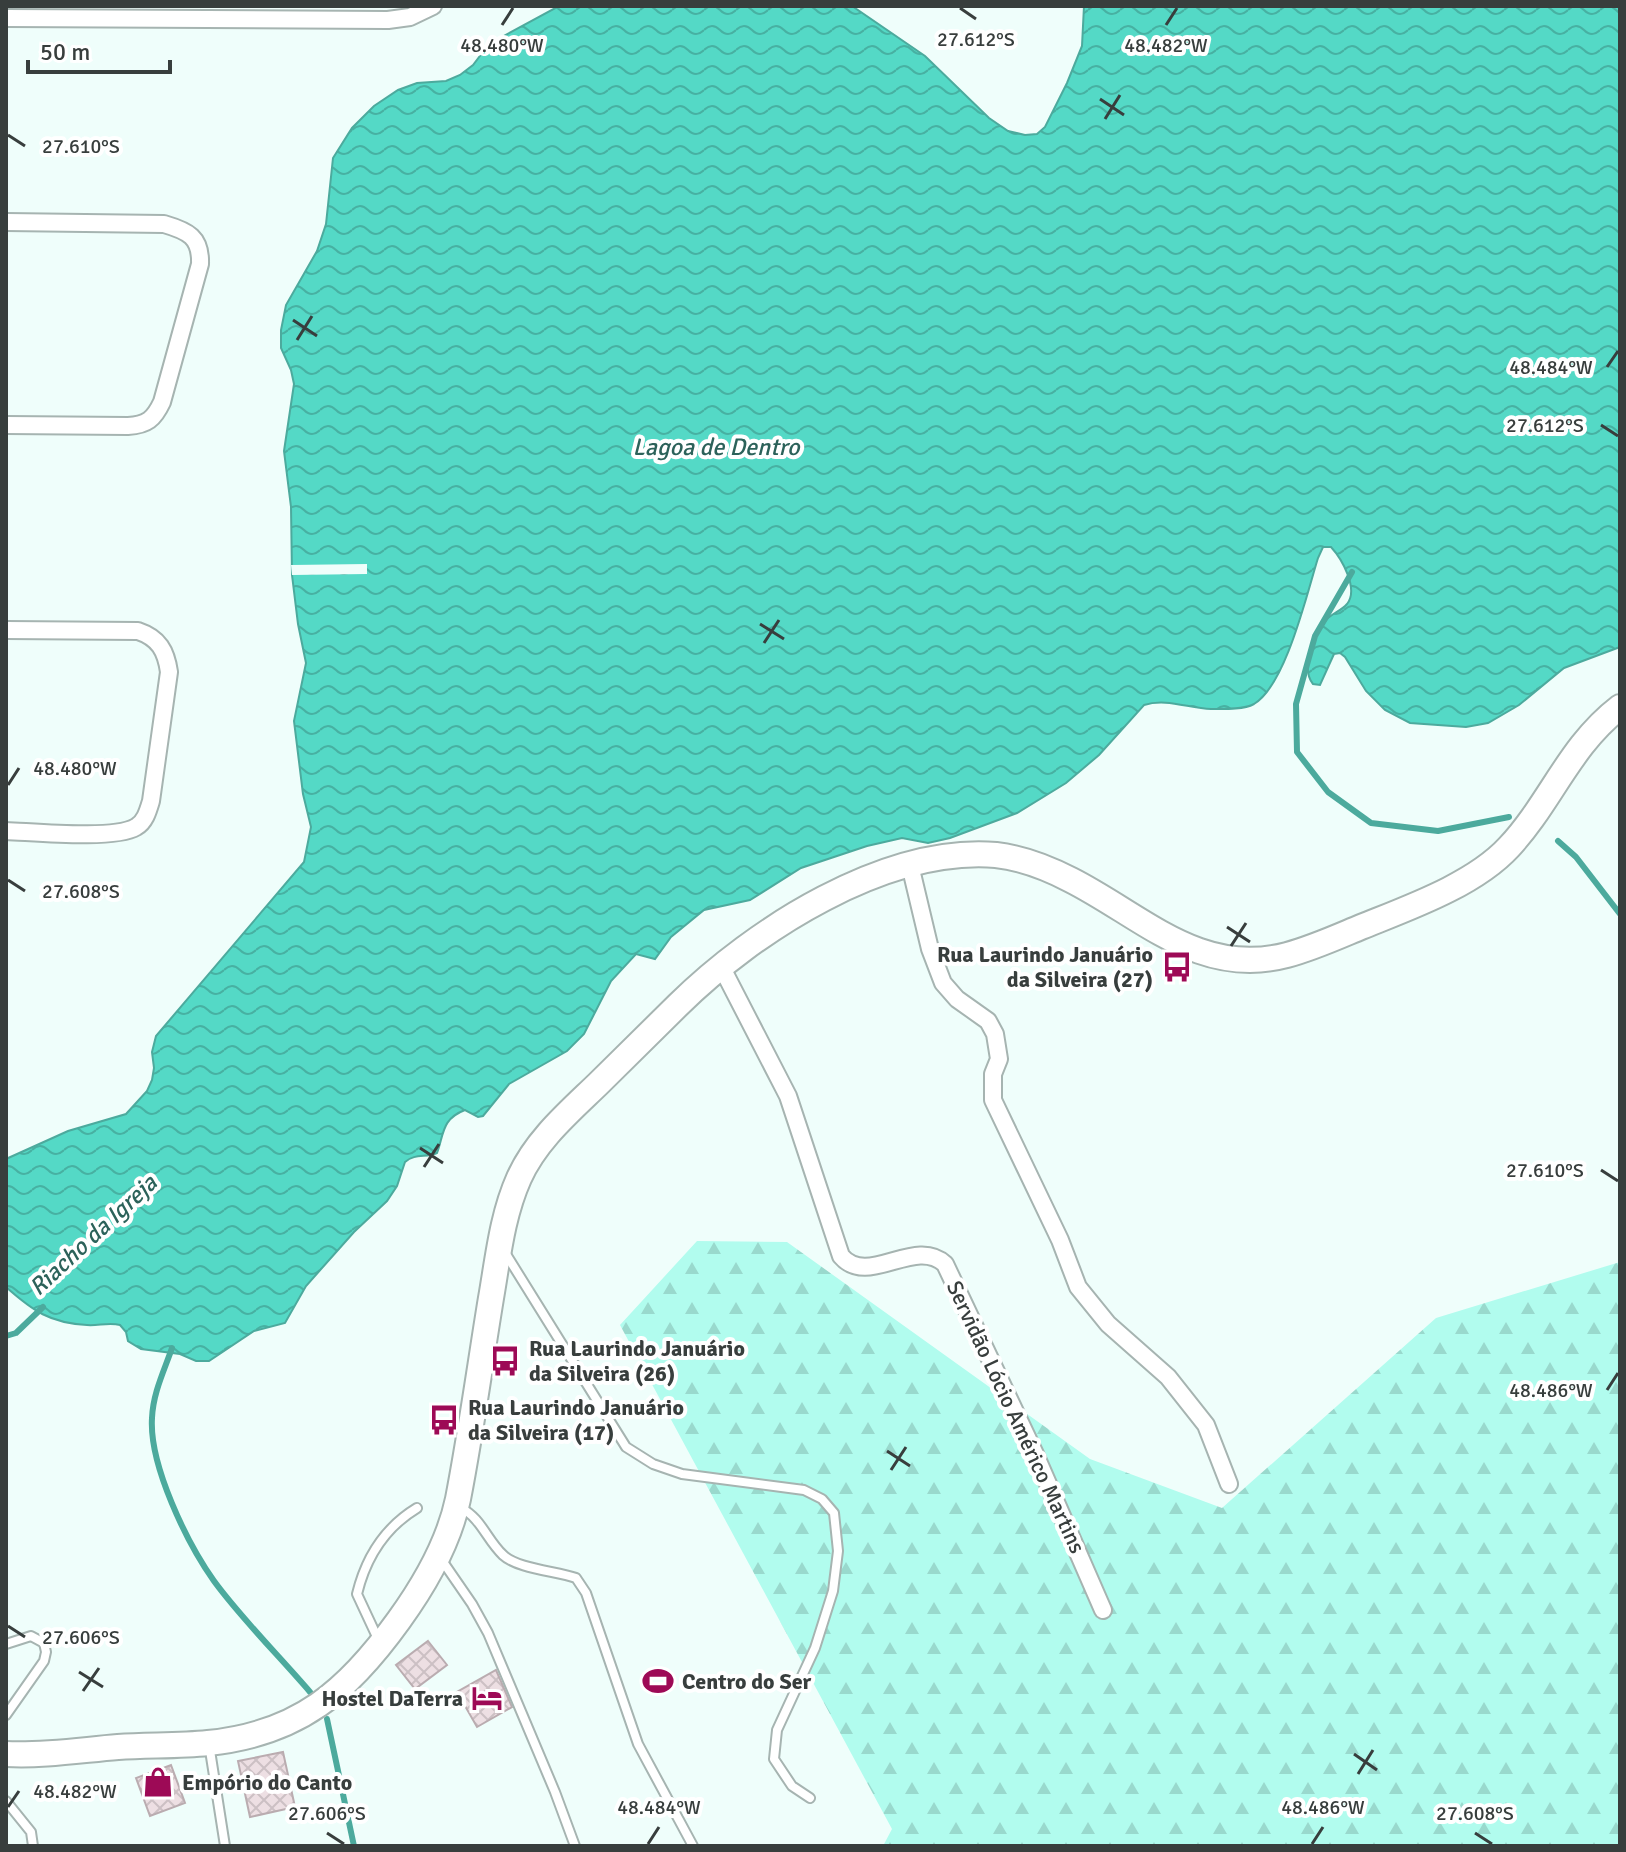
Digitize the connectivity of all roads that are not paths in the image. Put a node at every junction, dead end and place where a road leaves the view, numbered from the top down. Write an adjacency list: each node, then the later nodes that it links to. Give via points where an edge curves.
1 (433, 6): 2 (street, via 388,20)
2 (113, 12): 3 (street)
3 (6, 18)
4 (6, 222): 5 (street, via 164,224 182,229 201,251 162,402 150,421 140,426)
5 (6, 425)
6 (6, 630): 8 (street, via 138,631 160,643 169,672 151,801 139,826 109,834)
7 (1620, 707): 9 (main road, via 1579,745 1519,835 1488,865 1407,908 1288,955 1262,960 1209,955 1136,921 1071,880 1023,860 976,855)
8 (6, 831)
9 (910, 865): 10 (main road, via 796,914); 12 (street, via 943,983 988,1021 995,1034 999,1059 993,1100 1078,1287 1108,1324 1168,1377 1206,1425)
10 (721, 966): 11 (main road, via 544,1139 515,1186); 16 (street, Servidão Lócio Américo Martins, via 788,1096 841,1256 860,1268 924,1254 945,1264)
11 (500, 1244): 13 (main road); 22 (lane, via 626,1447 682,1474 804,1490 834,1513 838,1551 833,1591 815,1648 777,1730 774,1759 792,1786)
12 (1229, 1484)
13 (456, 1506): 15 (main road); 27 (lane, via 476,1519 504,1556 576,1578 586,1593 638,1744)
14 (417, 1508): 18 (lane, via 385,1533 360,1580 357,1594)
15 (438, 1555): 18 (main road); 26 (lane, via 488,1633)
16 (1103, 1610)
17 (6, 1644): 19 (lane, via 31,1636 44,1643 46,1652)
18 (382, 1644): 20 (main road, via 339,1691 310,1713 278,1729)
19 (6, 1715)
20 (209, 1743): 21 (main road); 25 (lane)
21 (6, 1754)
22 (810, 1798)
23 (6, 1801): 24 (lane, via 31,1832)
24 (33, 1846)
25 (225, 1846)
26 (575, 1846)
27 (693, 1846)

